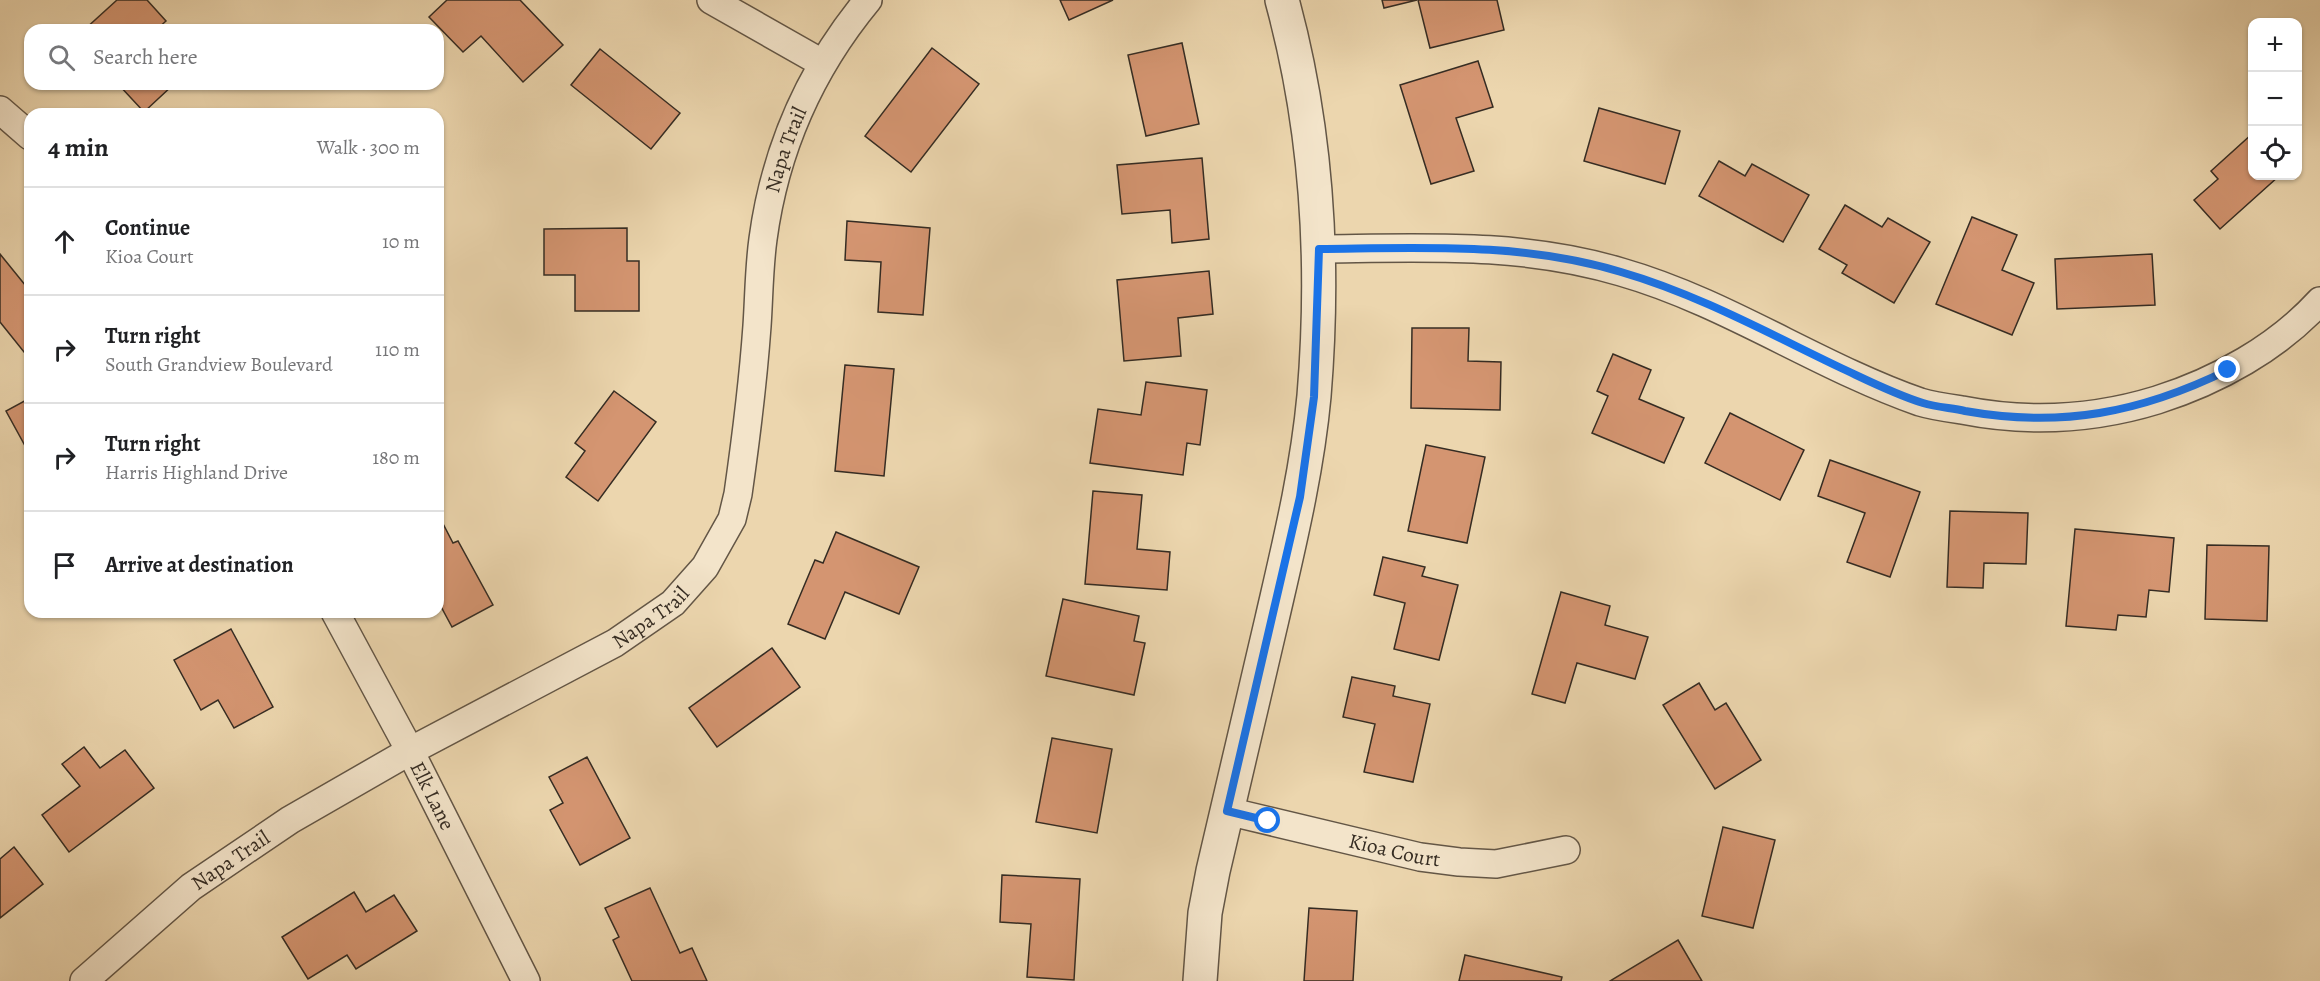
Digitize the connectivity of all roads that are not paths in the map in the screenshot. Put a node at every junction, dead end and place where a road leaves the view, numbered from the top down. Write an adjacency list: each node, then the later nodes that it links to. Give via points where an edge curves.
1 (711, 0): 4 (street)
2 (868, 0): 4 (street, Napa Trail)
3 (1282, 0): 7 (street, via 1305,112)
4 (822, 63): 10 (street, Napa Trail, via 790,130 777,170 763,239 738,494 732,519 705,567 673,603 615,643)
5 (0, 110): 6 (street)
6 (24, 131)
7 (1319, 249): 8 (street, via 1492,248 1554,256 1620,271 1676,290 1923,403 2006,418 2072,418 2138,406 2185,391 2264,349); 11 (street, via 1314,397 1300,497)
8 (2320, 301)
9 (338, 618): 10 (street, Elk Lane)
10 (410, 751): 13 (street, Napa Trail, via 290,820 191,887); 14 (street, Elk Lane)
11 (1227, 811): 12 (street, Kioa Court, via 1420,857 1459,862 1496,864); 15 (street, via 1205,913)
12 (1566, 850)
13 (84, 981)
14 (526, 981)
15 (1200, 981)

